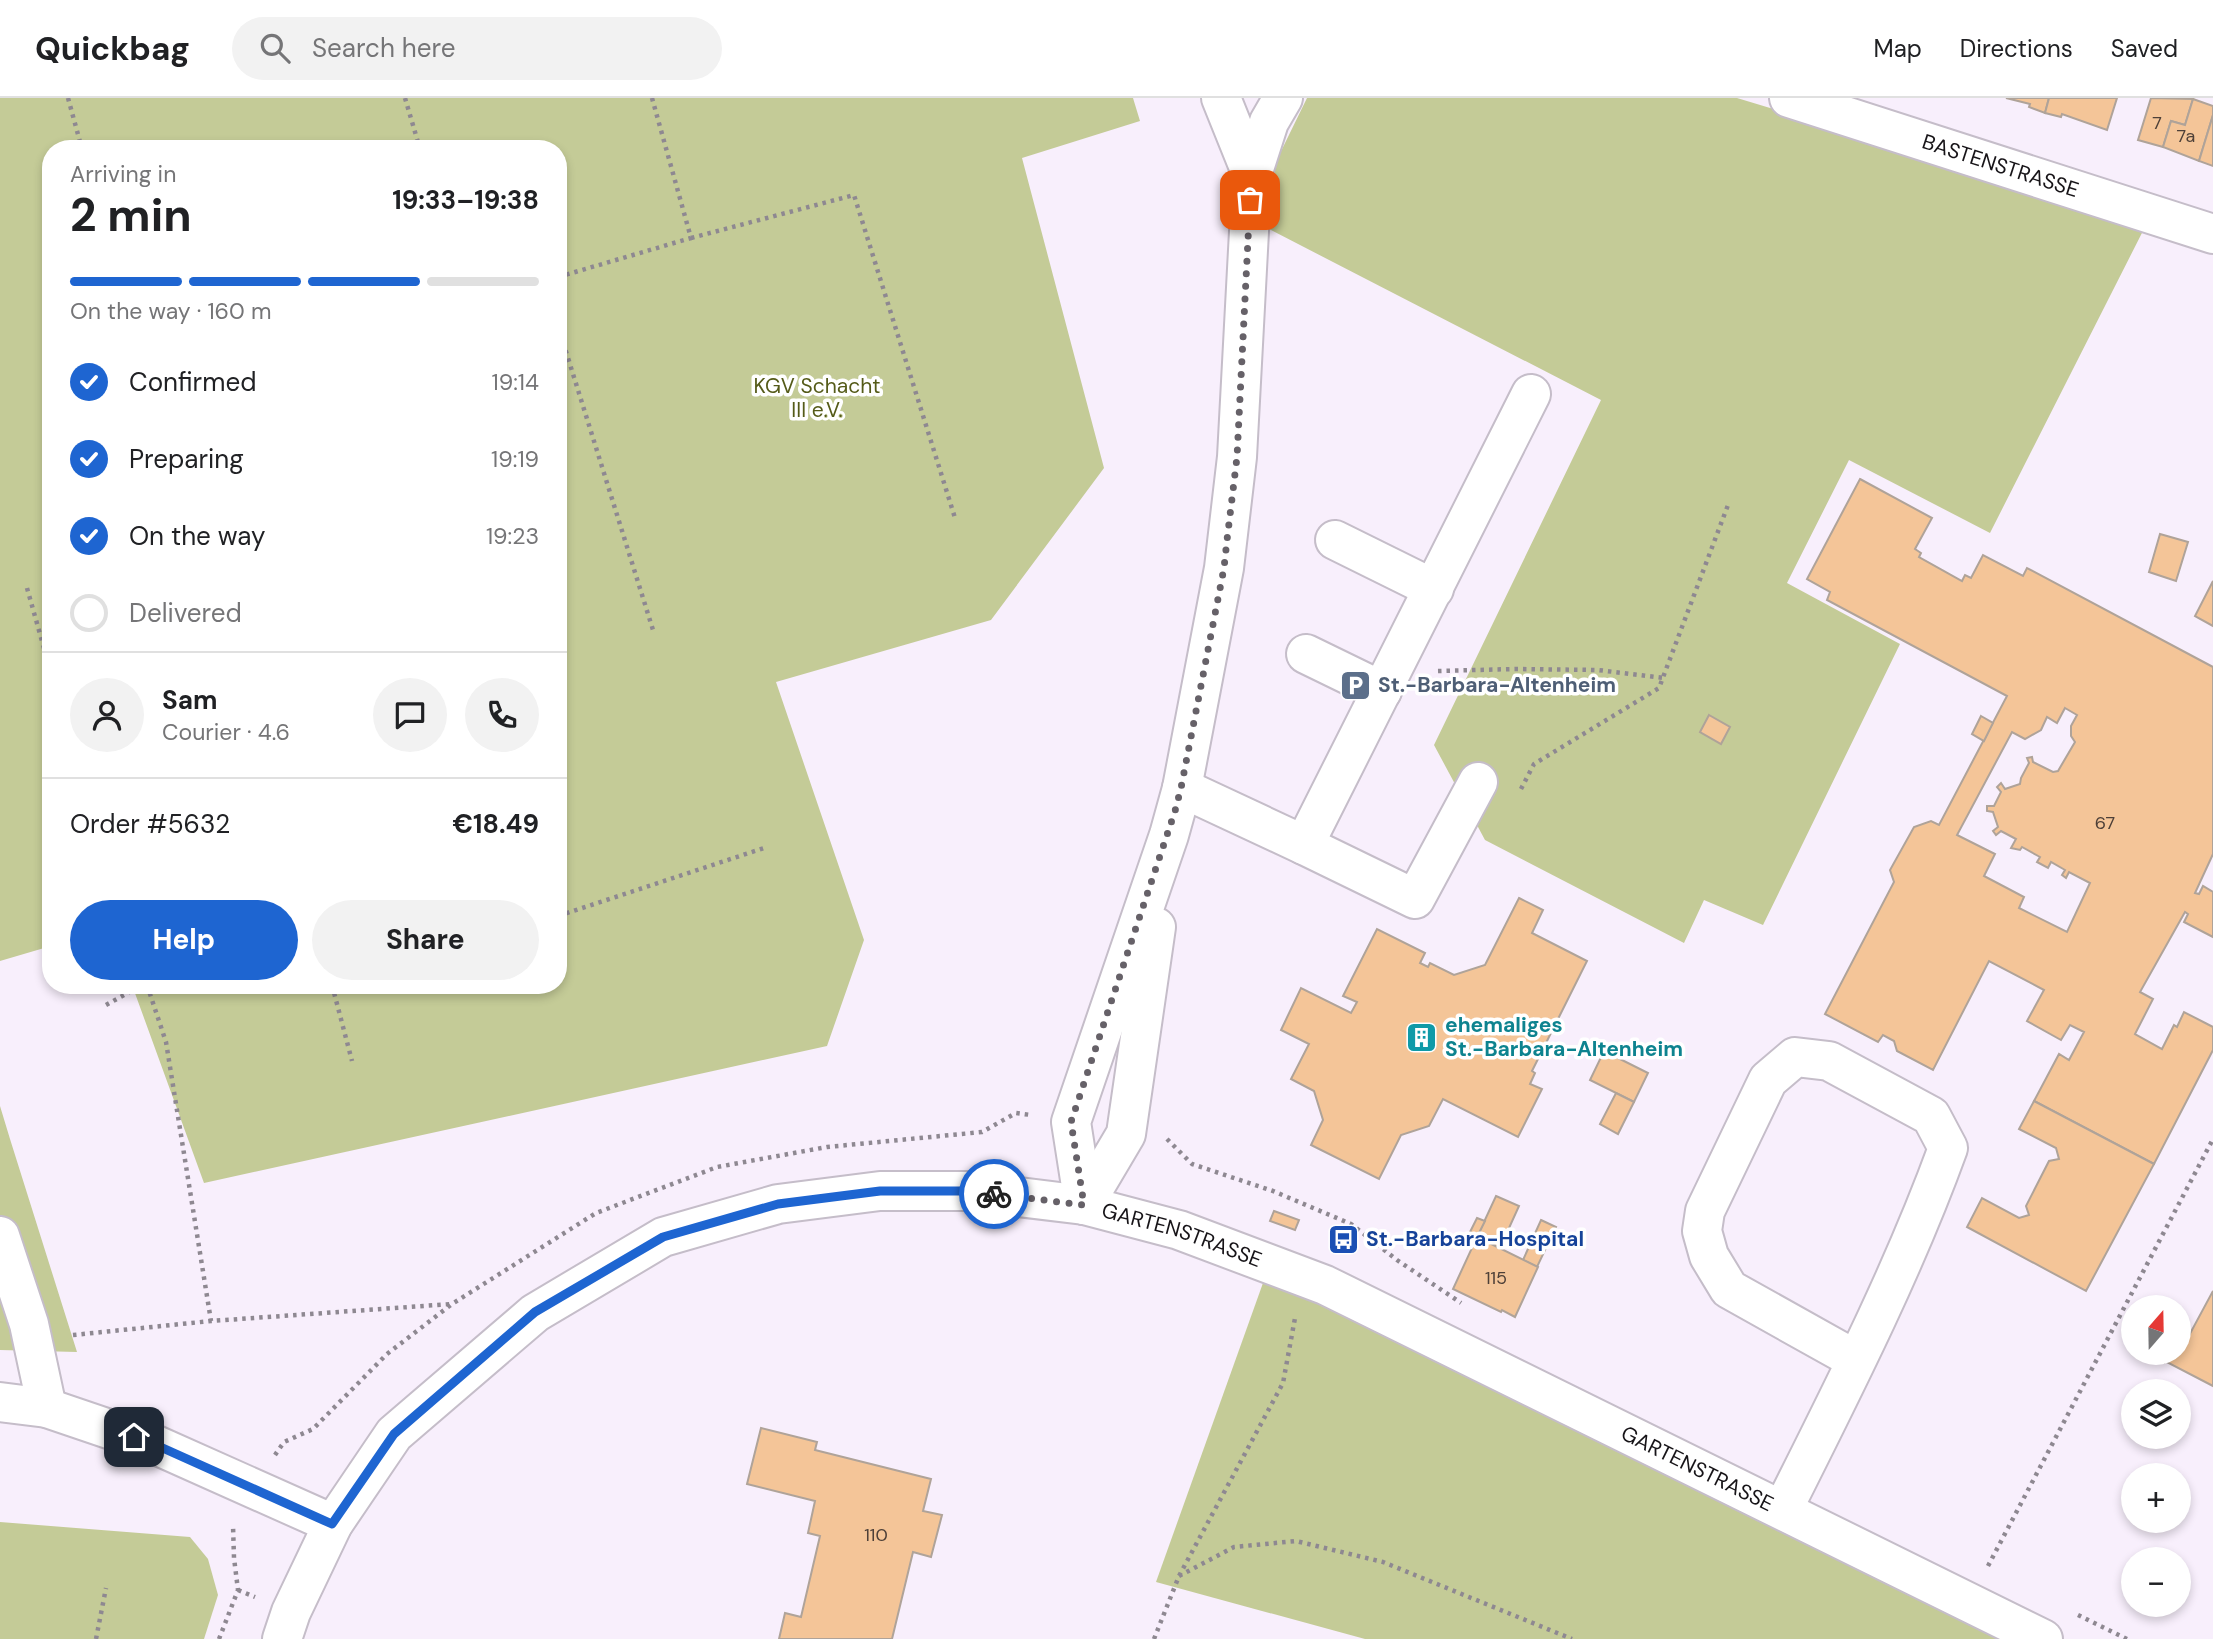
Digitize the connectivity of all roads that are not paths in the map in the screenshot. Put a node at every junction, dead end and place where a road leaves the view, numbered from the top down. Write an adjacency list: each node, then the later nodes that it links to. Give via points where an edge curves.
1 (1221, 98): 4 (street)
2 (1283, 98): 4 (street, via 1269,122)
3 (1789, 98): 5 (street, BASTENSTRASSE)
4 (1252, 175): 12 (street, via 1238,443 1224,568)
5 (2213, 234)
6 (1531, 394): 8 (street)
7 (1335, 540): 8 (street)
8 (1434, 589): 10 (street)
9 (1306, 654): 10 (street)
10 (1387, 681): 14 (street)
11 (1478, 782): 14 (street, via 1415,899)
12 (1181, 788): 13 (street); 14 (street)
13 (1169, 835): 15 (street, via 1126,1134); 15 (street, via 1071,1122)
14 (1304, 845)
15 (1084, 1205): 20 (street, GARTENSTRASSE, via 1179,1230 1325,1285); 21 (street, GARTENSTRASSE, via 969,1191 880,1191 778,1204 663,1237 535,1312 394,1434)
16 (0, 1236): 19 (street, via 33,1339)
17 (1856, 1360): 17 (street, via 1948,1148 1931,1116 1829,1061 1795,1057 1768,1080 1705,1211 1702,1231 1709,1256 1729,1289); 20 (street)
18 (0, 1402): 19 (street)
19 (47, 1408): 21 (street, via 156,1445)
20 (1783, 1510): 23 (street, GARTENSTRASSE)
21 (332, 1524): 22 (street, GARTENSTRASSE)
22 (282, 1639)
23 (2043, 1639)

